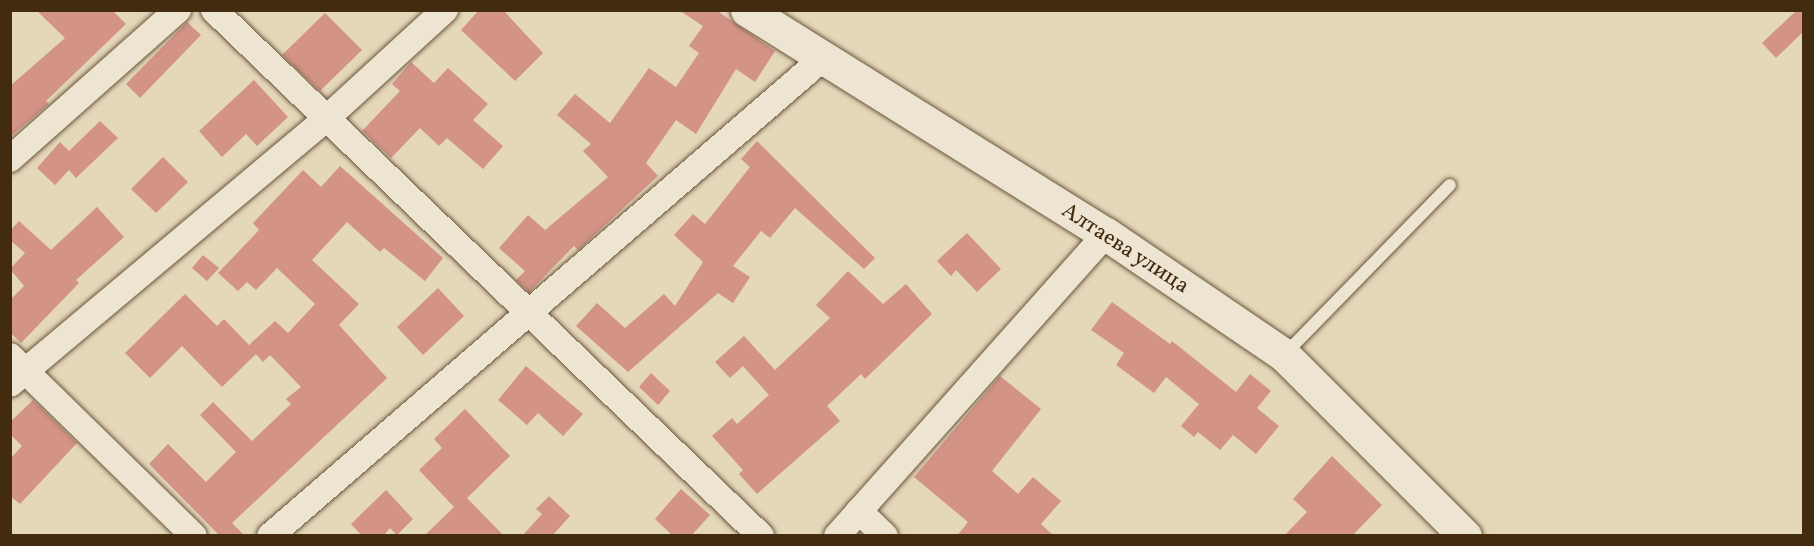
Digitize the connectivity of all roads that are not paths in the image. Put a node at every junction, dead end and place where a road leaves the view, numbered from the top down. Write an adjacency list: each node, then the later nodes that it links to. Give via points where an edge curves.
1 (178, 10): 7 (street)
2 (214, 10): 6 (street)
3 (445, 10): 6 (street)
4 (747, 10): 5 (main road, Алтаева улица)
5 (822, 59): 9 (main road, Алтаева улица); 10 (street)
6 (327, 118): 10 (street); 12 (street)
7 (10, 159)
8 (1450, 185): 11 (lane)
9 (1106, 234): 11 (main road, Алтаева улица); 13 (street)
10 (527, 314): 15 (street); 16 (street)
11 (1284, 355): 19 (main road, Алтаева улица)
12 (16, 370): 14 (street)
13 (859, 511): 17 (street); 18 (street)
14 (194, 536)
15 (270, 536)
16 (761, 536)
17 (837, 536)
18 (885, 536)
19 (1465, 536)

